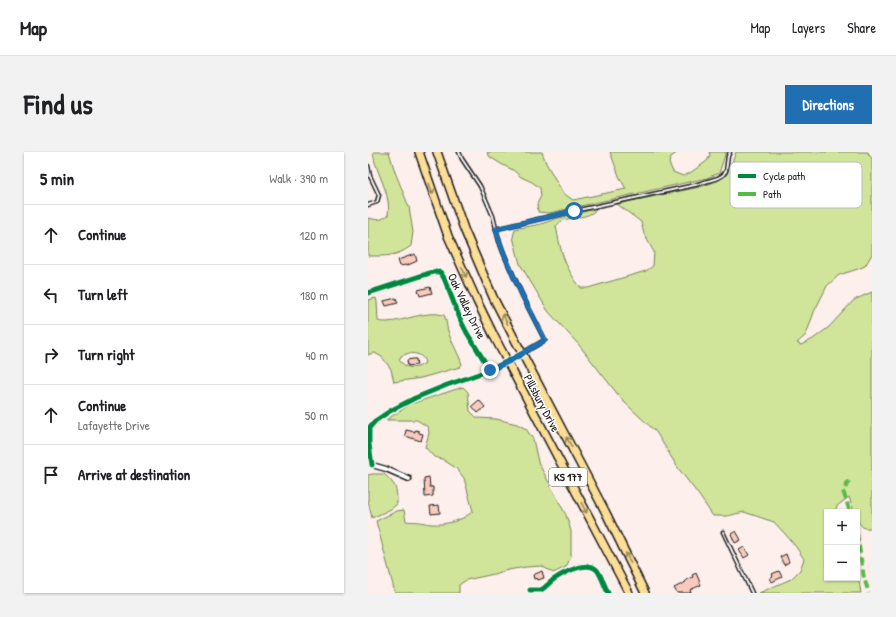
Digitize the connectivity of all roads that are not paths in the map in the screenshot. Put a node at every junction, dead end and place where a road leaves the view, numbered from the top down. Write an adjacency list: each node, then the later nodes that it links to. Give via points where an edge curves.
1 (419, 152): 11 (highway, Pillsbury Drive / KS 177, one-way to 11, via 451,243)
2 (437, 152): 10 (highway, Pillsbury Drive / KS 177, one-way to 2, via 476,259)
3 (459, 152): 8 (lane, via 480,186)
4 (730, 152): 8 (lane, via 728,167 718,178)
5 (368, 166): 6 (lane)
6 (369, 172): 7 (lane, via 379,195 377,202)
7 (368, 205)
8 (496, 229): 10 (lane, via 522,295 545,340)
9 (368, 292): 12 (street, Oak Valley Drive, via 440,272 467,333)
10 (522, 354): 11 (street); 20 (highway, Pillsbury Drive / KS 177, one-way to 10, via 606,513)
11 (508, 362): 12 (street); 19 (highway, Pillsbury Drive / KS 177, one-way to 19)
12 (490, 370): 13 (street, via 415,398 375,421 369,428)
13 (372, 465): 14 (street); 15 (street)
14 (368, 468)
15 (409, 479)
16 (723, 532): 21 (lane)
17 (530, 590): 18 (street, via 541,590 568,571 591,566 598,571)
18 (608, 593)
19 (629, 593)
20 (644, 593)
21 (752, 593)

